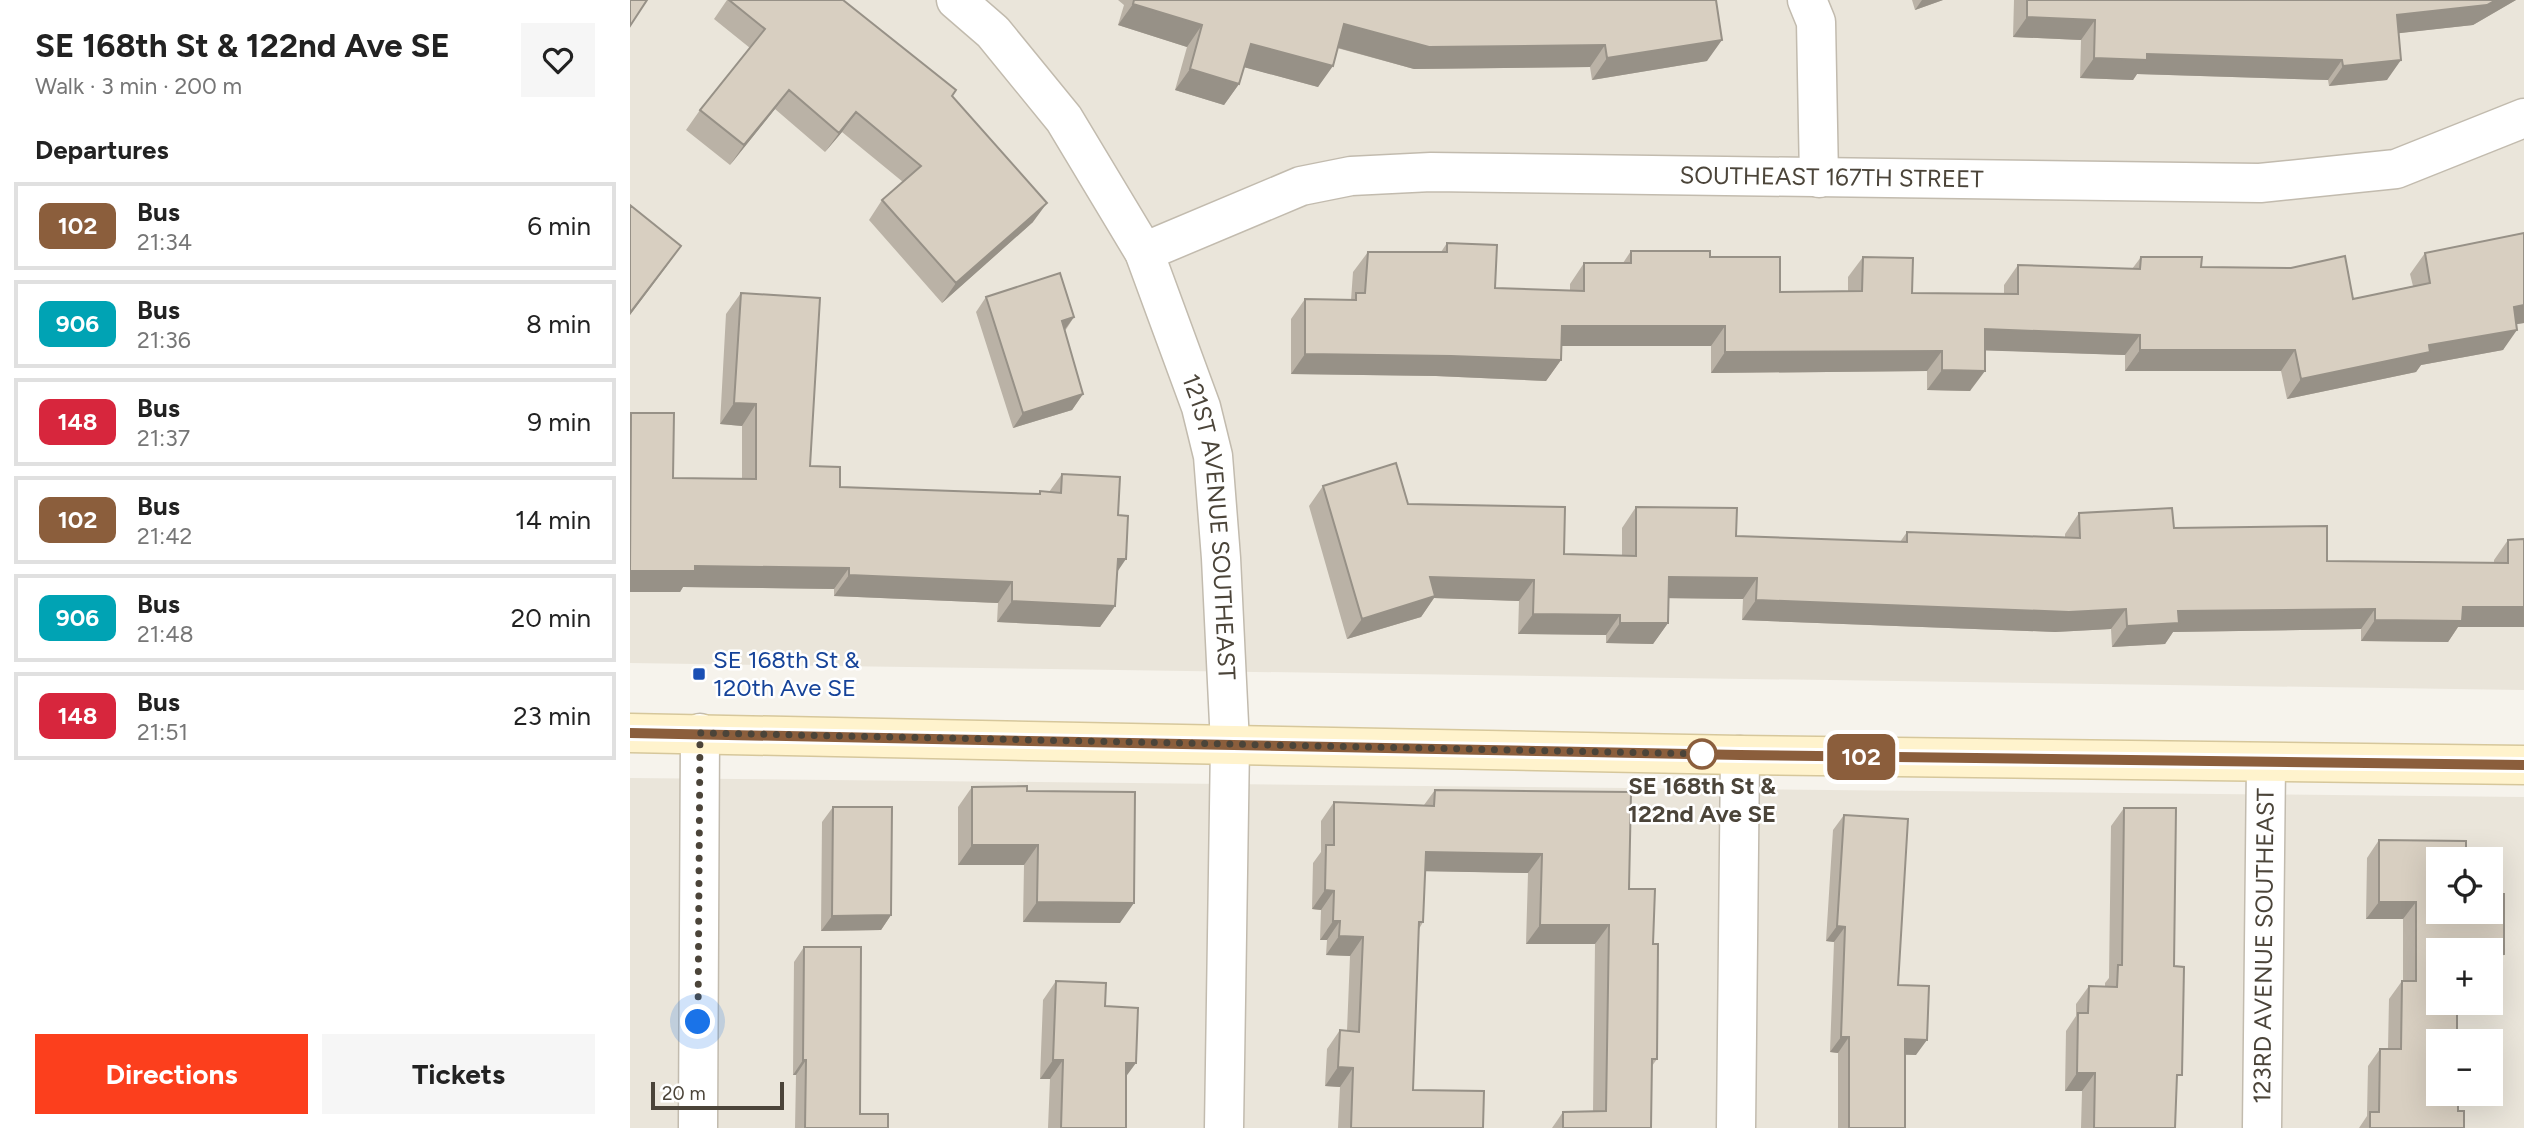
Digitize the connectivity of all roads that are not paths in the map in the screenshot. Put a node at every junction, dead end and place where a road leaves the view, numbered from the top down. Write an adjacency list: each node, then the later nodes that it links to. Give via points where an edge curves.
1 (956, 0): 5 (street, 121ST AVENUE SOUTHEAST, via 993,32 1065,119)
2 (1807, 0): 4 (street, via 1816,22)
3 (2524, 118): 4 (street, SOUTHEAST 167TH STREET, via 2396,169 2260,183)
4 (1819, 178): 5 (street, SOUTHEAST 167TH STREET, via 1431,172 1351,176 1301,186)
5 (1144, 252): 8 (street, 121ST AVENUE SOUTHEAST, via 1201,407 1213,456)
6 (630, 733): 7 (street)
7 (700, 733): 8 (street); 12 (street)
8 (1230, 744): 9 (street); 13 (street, 121ST AVENUE SOUTHEAST)
9 (1740, 755): 10 (street); 14 (street)
10 (2266, 763): 11 (street); 15 (street, 123RD AVENUE SOUTHEAST)
11 (2524, 765)
12 (698, 1128)
13 (1224, 1128)
14 (1736, 1128)
15 (2262, 1128)

